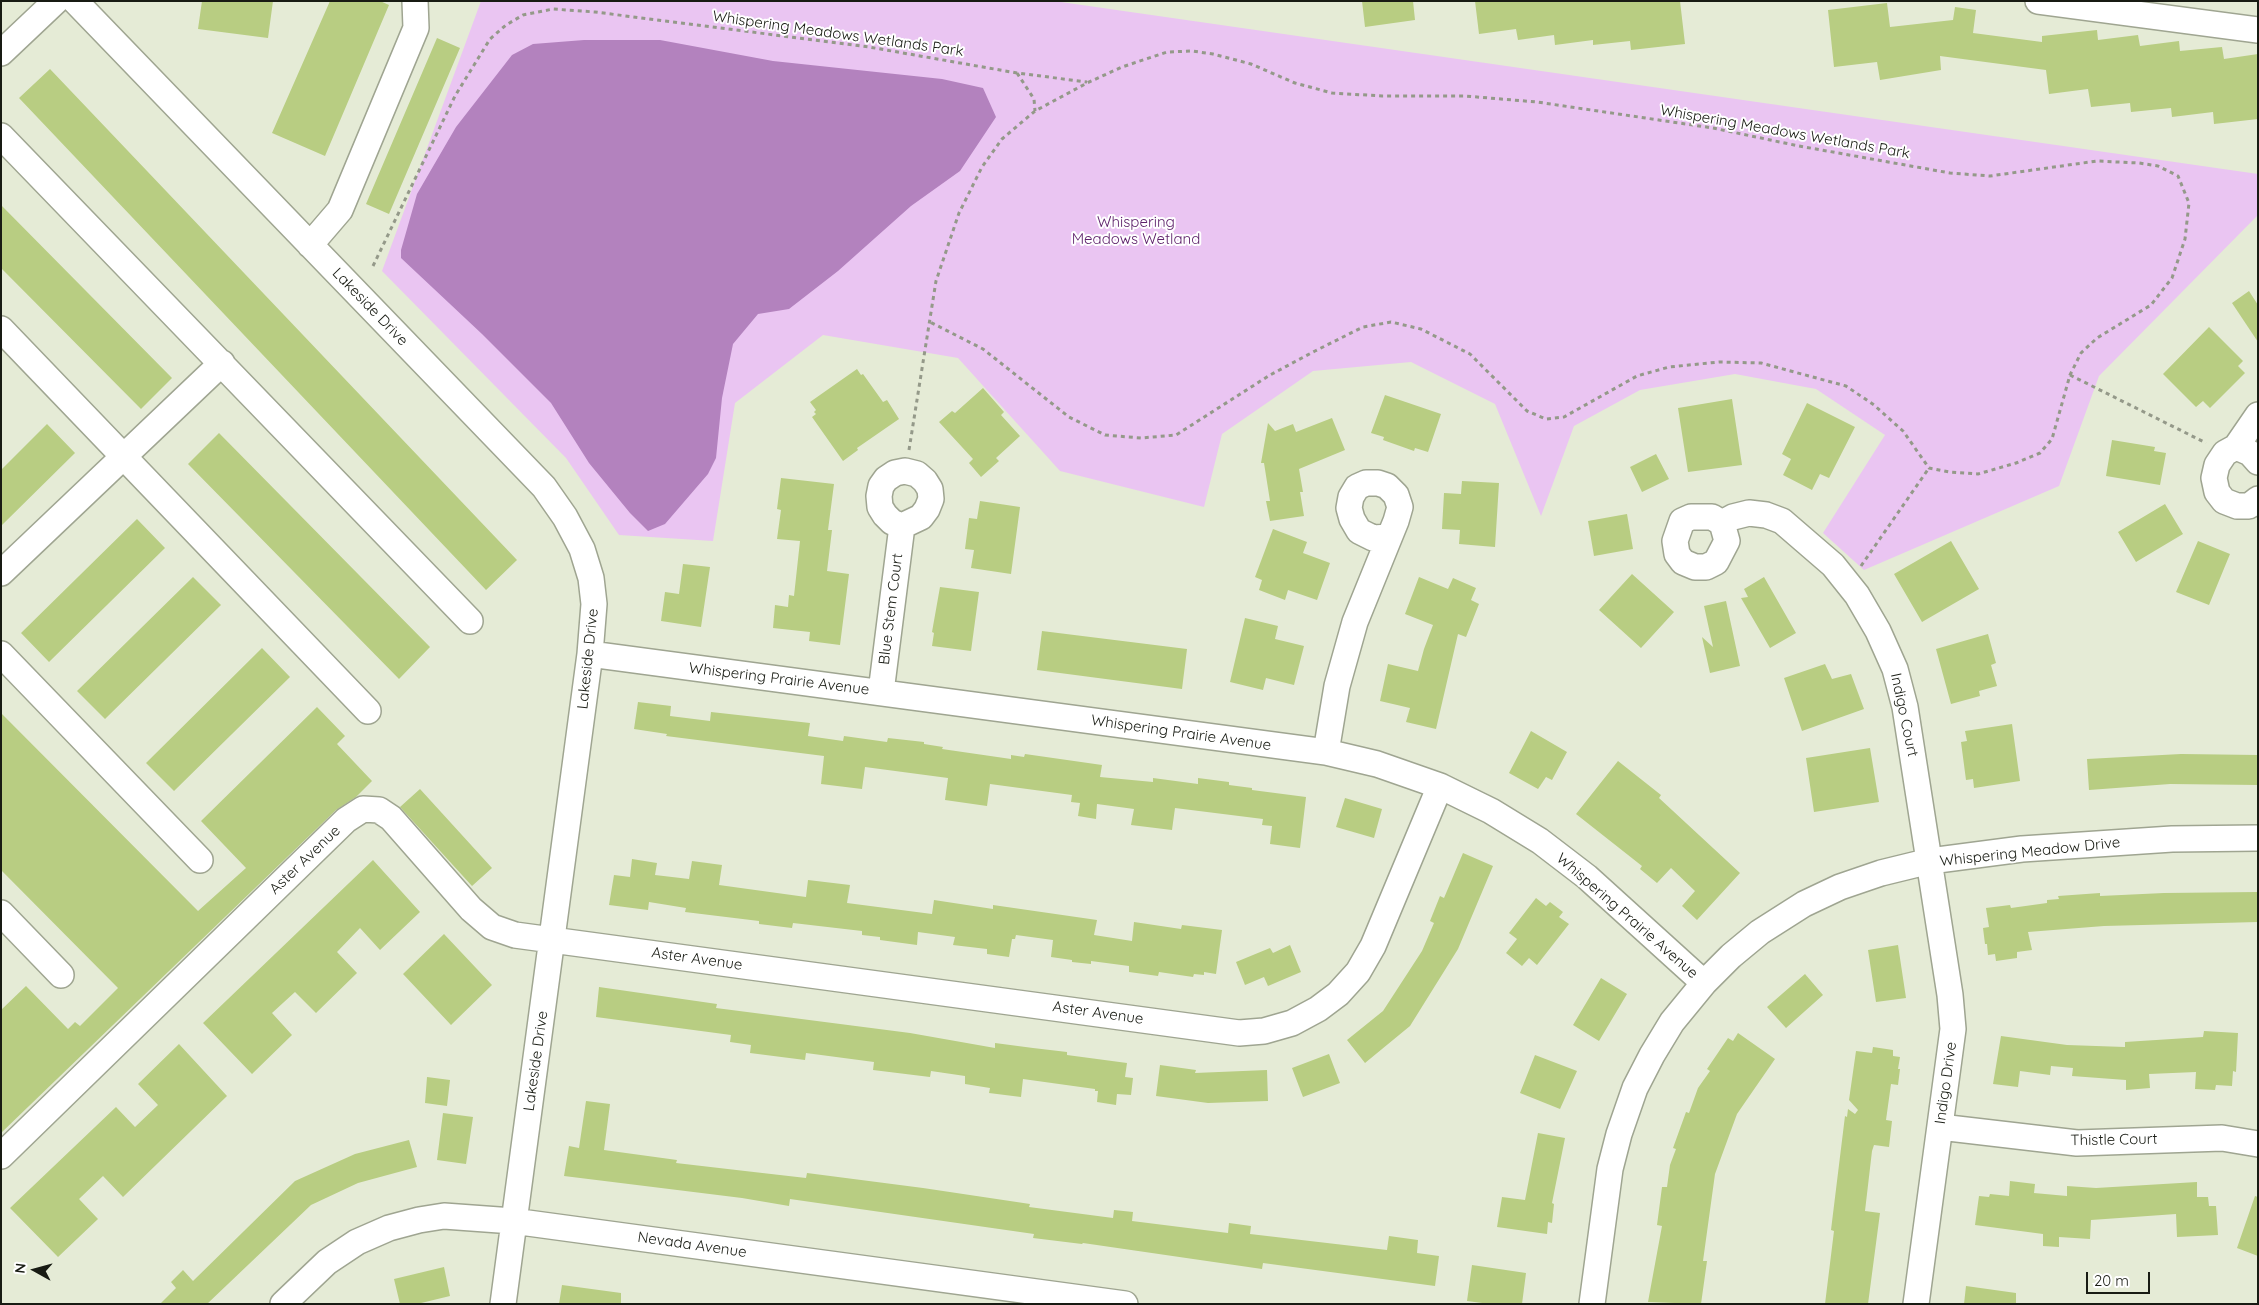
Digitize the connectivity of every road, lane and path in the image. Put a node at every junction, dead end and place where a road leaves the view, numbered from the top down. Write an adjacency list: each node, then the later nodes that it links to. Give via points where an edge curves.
1 (56, 1): 7 (street)
2 (75, 1): 12 (street, Lakeside Drive)
3 (415, 1): 12 (street, via 416,28 340,210)
4 (2038, 1): 5 (street)
5 (2073, 3): 6 (street)
6 (2258, 30)
7 (1, 53)
8 (1017, 73): 9 (path, Whispering Meadows Wetlands Park); 10 (path, via 1034,99); 13 (path, Whispering Meadows Wetlands Park, via 869,47 595,12 553,8 524,15 506,25 490,40 454,96)
9 (1087, 83): 10 (path, Whispering Meadows Wetlands Park); 17 (path, Whispering Meadows Wetlands Park, via 1167,52 1192,51 1251,64 1295,83 1332,93 1465,96 1537,102 1713,128 1950,173 1990,176 2097,162 2158,166 2178,176 2188,203 2185,239 2172,278 2151,305 2097,338 2081,353)
10 (1035, 111): 14 (path, Whispering Meadows Wetlands Park, via 1002,139 982,167 959,213 936,281)
11 (1, 136): 16 (street)
12 (310, 245): 32 (street, Lakeside Drive, via 544,487 565,517 582,549 591,578 594,604)
13 (373, 266)
14 (930, 322): 19 (path, Whispering Meadows Wetlands Park); 23 (path, via 983,350 1069,417 1106,435 1141,438 1176,435 1300,359 1363,327 1391,322 1421,329 1470,354 1526,411 1546,419 1564,417 1637,376 1670,368 1719,362 1761,363 1808,374 1846,386 1874,404 1903,431)
15 (1, 329): 21 (street)
16 (222, 363): 21 (street); 30 (street)
17 (2070, 376): 20 (path); 23 (path, Whispering Meadows Wetlands Park, via 2052,439 2040,453 1978,474)
18 (2258, 415): 20 (street)
19 (909, 450)
20 (2231, 450): 22 (street, via 2250,453); 24 (street, via 2217,465 2214,478 2217,492 2224,501 2237,506 2249,506)
21 (124, 456): 28 (street); 34 (street)
22 (2258, 462)
23 (1928, 468): 29 (path)
24 (2258, 499)
25 (1722, 523): 29 (street, Indigo Court, via 1749,513 1782,520 1833,565)
26 (902, 526): 33 (street, Blue Stem Court)
27 (1389, 537): 35 (street, via 1355,622 1337,686)
28 (1, 573)
29 (1849, 585): 39 (street, Indigo Court, via 1878,631 1895,669 1906,707)
30 (470, 621)
31 (1, 654): 38 (street)
32 (590, 654): 33 (street, Whispering Prairie Avenue); 41 (street, Lakeside Drive)
33 (881, 692): 35 (street, Whispering Prairie Avenue)
34 (368, 711)
35 (1326, 752): 36 (street, Whispering Prairie Avenue, via 1377,764)
36 (1440, 786): 41 (street, Aster Avenue, via 1373,946 1358,972 1338,994 1318,1009 1292,1023 1264,1031 1239,1033); 43 (street, Whispering Prairie Avenue, via 1491,811 1540,841 1587,877)
37 (2258, 838): 39 (street, Whispering Meadow Drive, via 2172,839 2022,849)
38 (200, 860)
39 (1930, 862): 43 (street, Whispering Meadow Drive, via 1840,886 1804,904 1760,932); 44 (street, Indigo Drive, via 1953,1029)
40 (1, 912): 42 (street)
41 (553, 939): 46 (street, Aster Avenue, via 515,935 492,927 471,909 391,818 379,810 363,809 346,820); 47 (street, Lakeside Drive)
42 (61, 976)
43 (1704, 983): 51 (street, Whispering Meadow Drive, via 1672,1022 1652,1054 1618,1134 1610,1169)
44 (1940, 1127): 45 (street, Thistle Court, via 2077,1143 2222,1138); 52 (street, Indigo Drive)
45 (2258, 1144)
46 (1, 1156)
47 (513, 1222): 48 (street, Nevada Avenue, via 444,1216 389,1228 357,1242 327,1262); 49 (street, Lakeside Drive); 50 (street, Nevada Avenue)
48 (283, 1304)
49 (502, 1304)
50 (1125, 1304)
51 (1592, 1304)
52 (1916, 1304)

